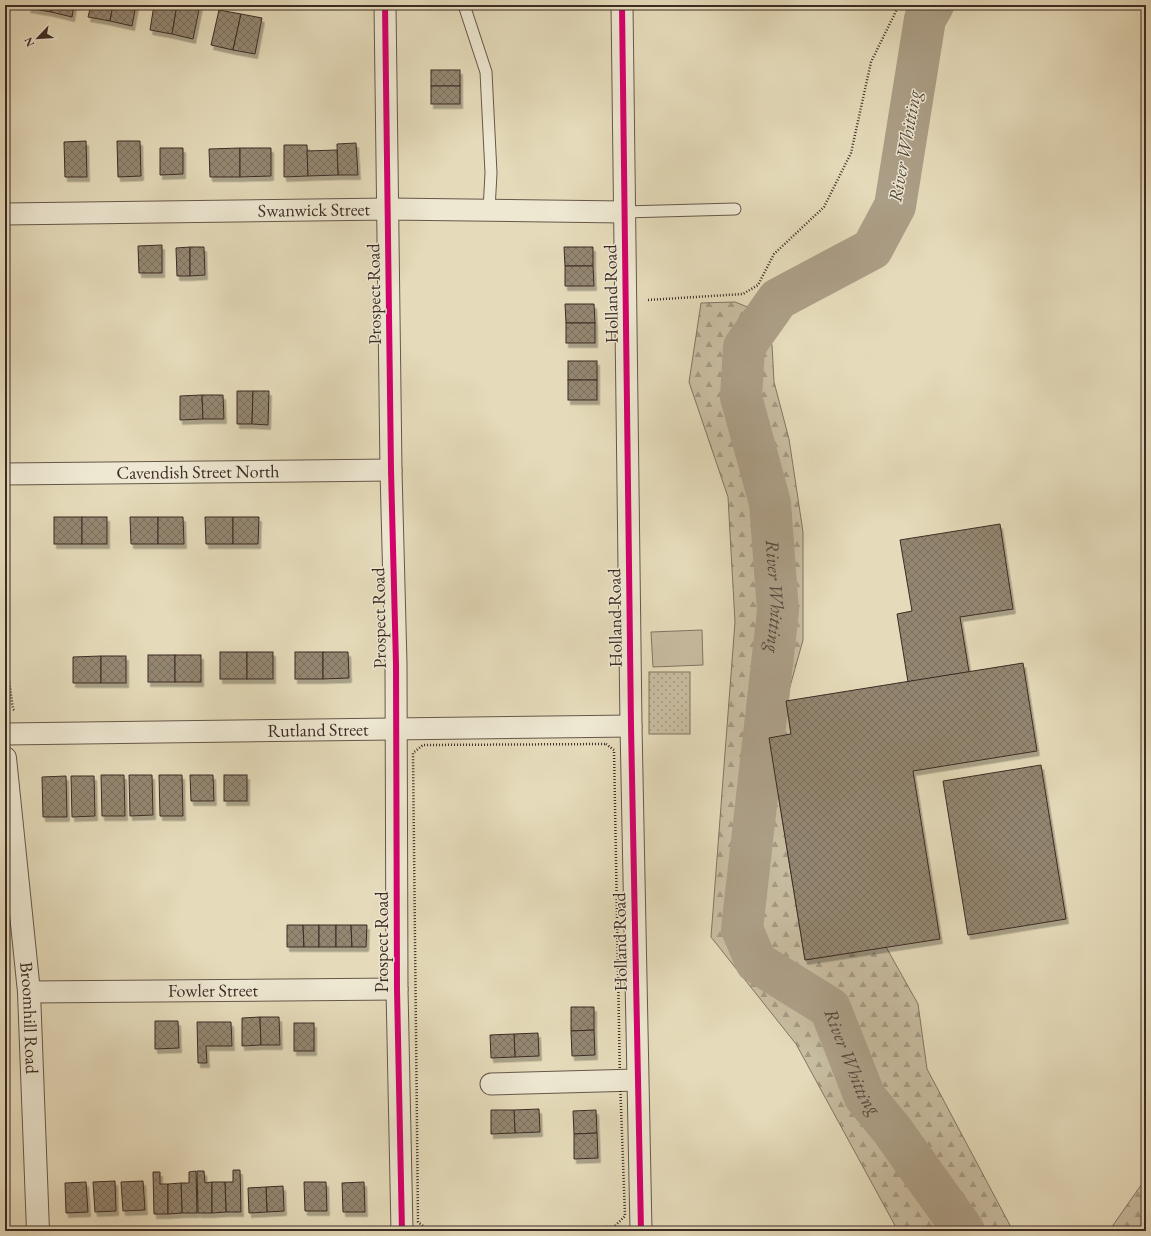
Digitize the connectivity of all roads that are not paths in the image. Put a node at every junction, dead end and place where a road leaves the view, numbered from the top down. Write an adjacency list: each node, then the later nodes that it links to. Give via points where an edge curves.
1 (385, 5): 4 (street, Prospect Road)
2 (464, 5): 6 (lane, via 486,72 491,173)
3 (622, 5): 7 (street, Holland Road)
4 (388, 209): 6 (street, Swanwick Street); 8 (street, Swanwick Street); 9 (street, Prospect Road)
5 (735, 209): 7 (lane)
6 (489, 210): 7 (street, Swanwick Street)
7 (624, 212): 11 (street, Holland Road)
8 (5, 214)
9 (391, 470): 10 (street, Cavendish Street North); 12 (street, Prospect Road)
10 (5, 474)
11 (631, 726): 12 (street, Rutland Street); 17 (street, Holland Road)
12 (396, 729): 13 (street, Rutland Street); 15 (street, Prospect Road)
13 (5, 734)
14 (5, 758): 16 (street, Broomhill Road)
15 (397, 989): 16 (street, Fowler Street); 19 (street, Prospect Road)
16 (29, 992): 20 (street, Broomhill Road)
17 (628, 1080): 18 (street); 21 (street, Holland Road)
18 (491, 1084)
19 (392, 1229)
20 (38, 1231)
21 (641, 1231)

